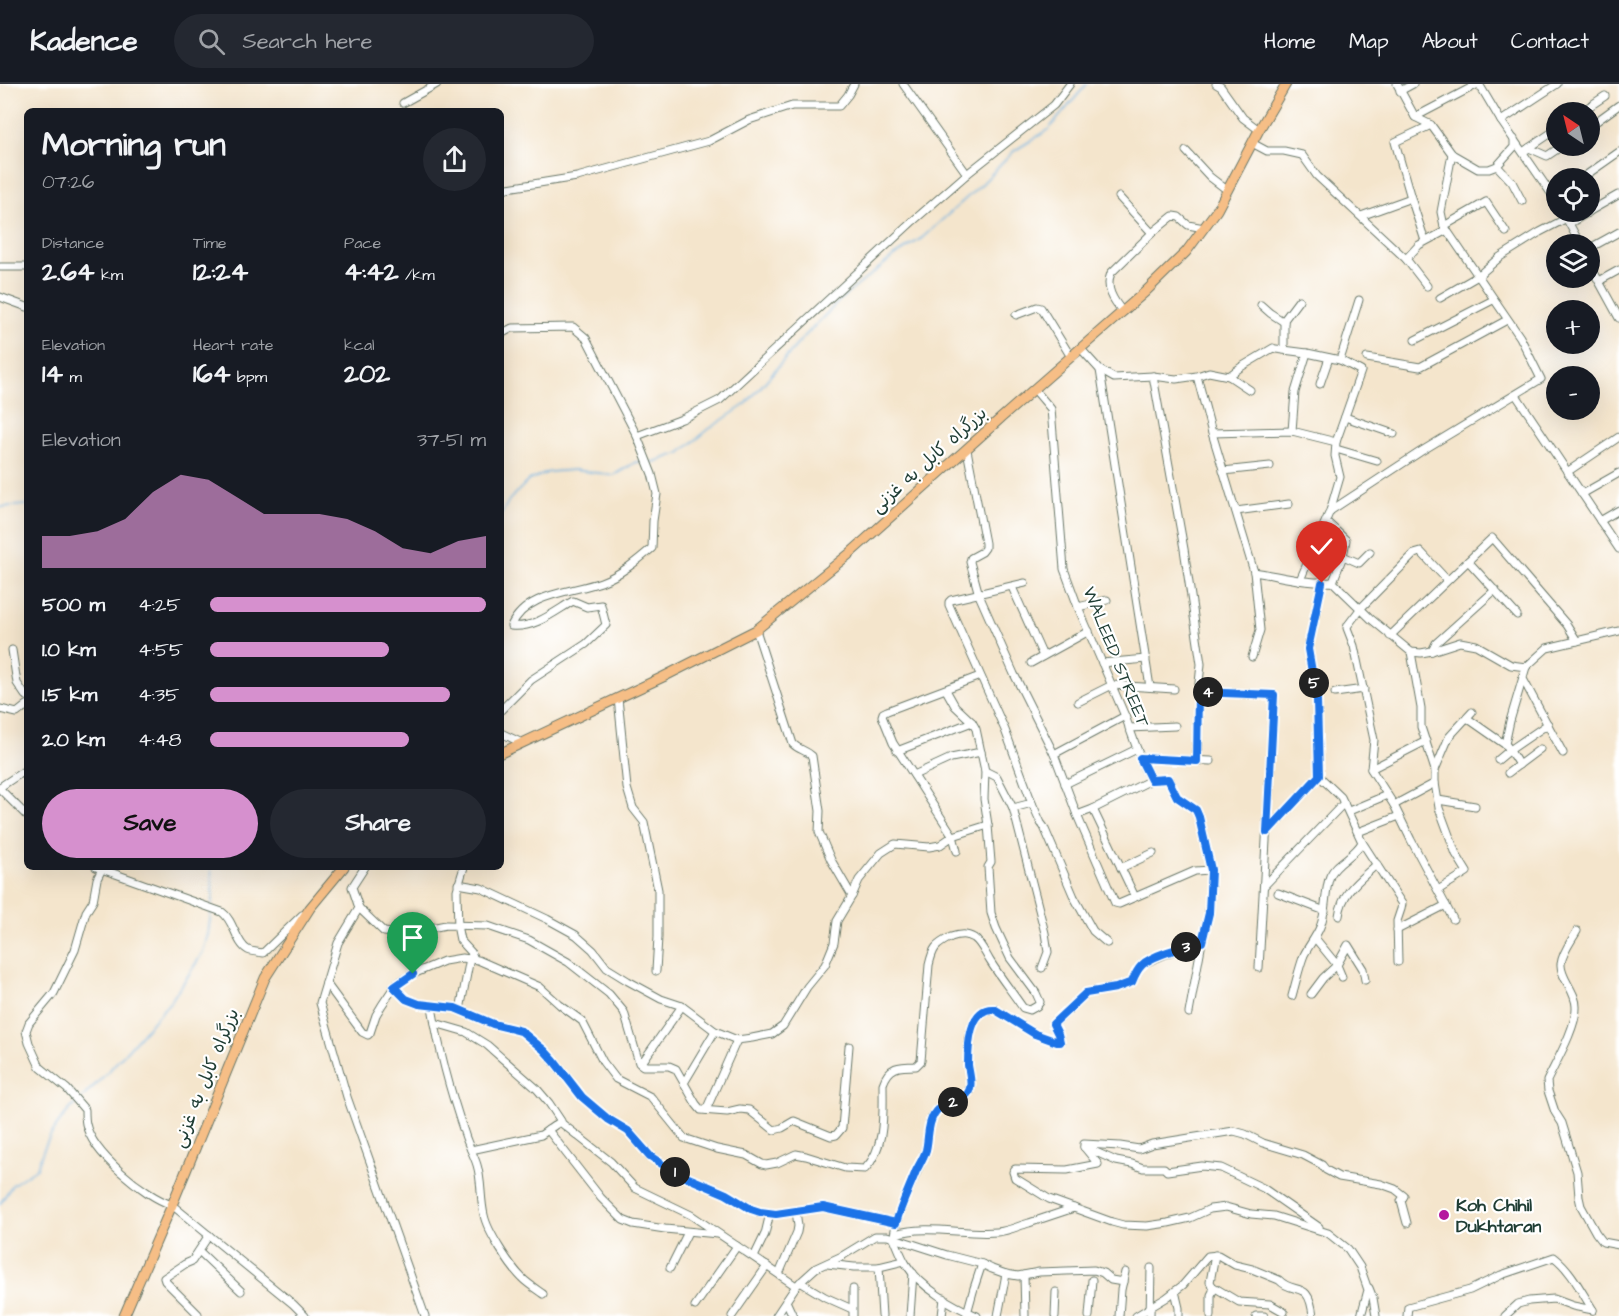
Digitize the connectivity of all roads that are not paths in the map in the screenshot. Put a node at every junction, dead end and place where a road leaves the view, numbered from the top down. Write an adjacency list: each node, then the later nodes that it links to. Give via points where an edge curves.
1 (436, 84): 13 (street)
2 (854, 84): 32 (street, via 839,106 792,106 749,120 709,141 577,177)
3 (903, 84): 30 (street)
4 (1070, 84): 30 (street, via 1054,105)
5 (1216, 84): 19 (street, via 1243,118)
6 (1286, 84): 19 (highway, بزرگراه کابل به غزنی)
7 (1413, 84): 10 (street)
8 (1479, 84): 15 (street); 17 (street)
9 (1557, 84): 17 (street)
10 (1399, 87): 15 (street)
11 (1605, 96): 12 (street)
12 (1596, 102)
13 (403, 103)
14 (1619, 105): 16 (street)
15 (1415, 117): 18 (street)
16 (1600, 119)
17 (1501, 121): 21 (street)
18 (1431, 125): 26 (street); 36 (street, via 1395,142)
19 (1259, 130): 22 (highway, بزرگراه کابل به غزنی)
20 (1546, 136): 23 (street)
21 (1514, 139): 23 (street); 28 (street, via 1514,147)
22 (1252, 143): 33 (highway, بزرگراه کابل به غزنی); 39 (street, via 1267,151 1302,154 1317,176)
23 (1526, 150): 27 (street); 31 (street)
24 (1186, 151): 33 (street)
25 (1619, 152): 29 (street)
26 (1452, 154): 28 (street, via 1478,169); 42 (street, via 1441,212)
27 (1546, 156)
28 (1497, 166): 37 (street, via 1514,184)
29 (1596, 168)
30 (967, 174): 90 (street, via 720,400)
31 (1546, 184)
32 (504, 189)
33 (1227, 190): 41 (highway, بزرگراه کابل به غزنی)
34 (1618, 195): 38 (street)
35 (1119, 197): 45 (street)
36 (1411, 198): 39 (street); 46 (street)
37 (1522, 201)
38 (1600, 205)
39 (1361, 216): 48 (street)
40 (1558, 222): 52 (street, via 1500,257)
41 (1204, 228): 45 (street, via 1173,216); 64 (highway, بزرگراه کابل به غزنی, via 1186,252)
42 (1445, 228): 43 (street, via 1486,202); 46 (street); 52 (street)
43 (1506, 232)
44 (1619, 232): 47 (street)
45 (1152, 233): 64 (street, via 1110,276 1109,289)
46 (1425, 241): 48 (street)
47 (1600, 242)
48 (1406, 259): 55 (street)
49 (0, 267): 50 (street)
50 (24, 267)
51 (1619, 270): 53 (street)
52 (1478, 276): 57 (street); 60 (street)
53 (1600, 280)
54 (1600, 282): 63 (street)
55 (1427, 286)
56 (0, 297): 62 (street)
57 (1440, 298)
58 (1299, 300): 68 (street)
59 (1359, 300): 77 (street)
60 (1493, 300): 67 (street); 70 (street)
61 (1261, 305): 68 (street)
62 (24, 306)
63 (1617, 307): 66 (street)
64 (1123, 312): 71 (highway, بزرگراه کابل به غزنی)
65 (1016, 315): 74 (street, via 1037,306 1041,308)
66 (1619, 318)
67 (1507, 320): 76 (street, via 1420,368); 85 (street, via 1541,379)
68 (1284, 322): 72 (street)
69 (504, 332): 90 (street, via 512,328 573,327 586,338)
70 (1416, 340)
71 (1080, 349): 74 (highway, بزرگراه کابل به غزنی); 78 (street)
72 (1278, 349): 73 (street); 81 (street)
73 (1307, 353): 75 (street); 87 (street, via 1295,392)
74 (1071, 357): 83 (highway, بزرگراه کابل به غزنی)
75 (1329, 358): 77 (street); 82 (street)
76 (1367, 358)
77 (1340, 360): 86 (street, via 1361,371)
78 (1100, 370): 79 (street, via 1114,378); 133 (street)
79 (1153, 376): 80 (street); 144 (street, via 1201,664)
80 (1197, 376): 81 (street, via 1209,372); 88 (street)
81 (1229, 376): 84 (street)
82 (1320, 384)
83 (1034, 389): 93 (highway, بزرگراه کابل به غزنی); 120 (street, WALEED STREET, via 1051,409 1064,569)
84 (1250, 390)
85 (1516, 395): 97 (street); 102 (street)
86 (1345, 417): 89 (street); 92 (street)
87 (1292, 431): 88 (street); 92 (street)
88 (1212, 433): 96 (street)
89 (1394, 434)
90 (637, 436): 150 (street, via 657,494 652,548 633,565 601,582 530,604 515,617 511,626 522,628 573,601 587,607 601,605 606,625 586,644 531,680)
91 (1619, 437): 97 (street)
92 (1336, 445): 94 (street); 102 (street, via 1340,477)
93 (967, 450): 118 (street, via 985,548 970,562); 123 (highway, بزرگراه کابل به غزنی)
94 (1377, 461)
95 (1270, 466): 96 (street)
96 (1223, 471): 103 (street)
97 (1567, 472): 99 (street)
98 (1619, 473): 99 (street)
99 (1582, 494): 104 (street)
100 (1289, 504): 103 (street)
101 (1619, 510): 104 (street)
102 (1330, 511): 105 (street)
103 (1236, 512): 110 (street)
104 (1600, 521): 106 (street)
105 (1326, 522): 108 (street, via 1346,540); 111 (street)
106 (1618, 545)
107 (1370, 552): 108 (street, via 1359,563)
108 (1343, 556): 113 (street)
109 (1468, 561): 112 (street); 117 (street); 127 (street, via 1492,538)
110 (1254, 572): 111 (street); 132 (street, via 1260,630)
111 (1300, 580): 115 (street)
112 (1448, 580): 121 (street, via 1419,552); 126 (street)
113 (1334, 582): 115 (street); 121 (street)
114 (1025, 583): 116 (street)
115 (1322, 583): 179 (street, via 1308,649 1317,700)
116 (1012, 587): 118 (street); 131 (street)
117 (1495, 590): 122 (street); 129 (street)
118 (979, 595): 137 (street, via 949,602); 167 (street)
119 (1107, 600): 120 (street)
120 (1078, 607): 124 (street, WALEED STREET)
121 (1361, 608): 126 (street); 142 (street, via 1347,628)
122 (1517, 615)
123 (756, 630): 147 (highway, بزرگراه کابل به غزنی); 215 (street, via 793,744 812,756 819,832)
124 (1089, 631): 131 (street); 135 (street, WALEED STREET)
125 (1619, 631): 127 (street)
126 (1390, 636): 130 (street)
127 (1577, 641): 136 (street, via 1547,648)
128 (12, 650): 146 (street, via 17,683)
129 (1432, 651): 130 (street); 136 (street, via 1460,642 1476,645 1511,665)
130 (1411, 652): 158 (street)
131 (1043, 656): 134 (street)
132 (1252, 657)
133 (1146, 659): 135 (street); 140 (street)
134 (1031, 663)
135 (1102, 663): 139 (street, WALEED STREET)
136 (1526, 667): 138 (street)
137 (980, 676): 143 (street); 186 (street)
138 (1523, 679): 154 (street); 160 (street, via 1510,721)
139 (1112, 685): 140 (street); 148 (street); 152 (street, WALEED STREET)
140 (1150, 687): 141 (street)
141 (1174, 689)
142 (1364, 689): 145 (street); 173 (street, via 1374,740)
143 (946, 690): 153 (street, via 955,706); 163 (street, via 883,713)
144 (1198, 692): 170 (street); 197 (street, via 1274,695)
145 (1335, 693)
146 (24, 694)
147 (618, 698): 159 (highway, بزرگراه کابل به غزنی); 234 (street, via 627,788 633,808 644,822 658,890)
148 (1078, 702)
149 (24, 707): 151 (street, via 17,713)
150 (504, 707)
151 (0, 709)
152 (1125, 716): 156 (street, WALEED STREET); 167 (street)
153 (972, 722): 163 (street); 165 (street)
154 (1548, 724): 160 (street); 166 (street)
155 (1175, 726): 156 (street)
156 (1129, 728): 161 (street, WALEED STREET)
157 (504, 735): 159 (street)
158 (1426, 741): 173 (street); 174 (street)
159 (522, 744): 164 (highway, بزرگراه کابل به غزنی)
160 (1507, 747): 169 (street); 172 (street); 174 (street, via 1470,715 1449,737)
161 (1137, 749): 168 (street, WALEED STREET); 182 (street)
162 (1540, 749): 172 (street)
163 (897, 751): 178 (street)
164 (504, 752)
165 (981, 752): 176 (street); 178 (street, via 951,758)
166 (1563, 753)
167 (1054, 754): 182 (street)
168 (1140, 758): 170 (street); 180 (street, WALEED STREET)
169 (1498, 760)
170 (1197, 761): 171 (street)
171 (1211, 761)
172 (1519, 765): 177 (street)
173 (1371, 769): 184 (street)
174 (1435, 770): 181 (street)
175 (24, 771): 183 (street)
176 (985, 771): 190 (street, via 997,777); 196 (street)
177 (1508, 773)
178 (914, 775): 199 (street)
179 (1319, 776): 187 (street); 197 (street)
180 (1151, 780): 191 (street); 210 (street, via 1168,779 1177,797 1196,810)
181 (1435, 783): 185 (street); 188 (street)
182 (1065, 784): 194 (street)
183 (0, 788): 193 (street)
184 (1387, 795): 188 (street); 192 (street)
185 (1438, 800): 189 (street); 213 (street, via 1456,854 1467,872)
186 (1032, 803): 190 (street); 228 (street, via 1074,897 1093,931)
187 (1344, 804): 192 (street); 212 (street)
188 (1394, 805): 195 (street)
189 (1475, 806)
190 (1013, 808): 232 (street, via 1045,933 1048,952)
191 (1093, 809): 194 (street); 204 (street)
192 (1349, 811): 198 (street)
193 (24, 813)
194 (1077, 816): 216 (street, via 1115,903)
195 (1399, 816): 198 (street); 213 (street)
196 (988, 825): 199 (street); 229 (street, via 991,913 1010,958 1036,993 1039,1004 1030,1010 1023,1008 971,936 956,935 936,945 929,965 921,1061 888,1073 883,1084 882,1131 870,1164 863,1170 796,1154 766,1165 746,1155 684,1138 651,1097 616,1079 599,1056 582,1021 540,987)
197 (1267, 832): 212 (street)
198 (1358, 832): 200 (street)
199 (953, 836): 201 (street); 215 (street, via 929,847 894,844 881,853 859,880)
200 (1362, 842): 203 (street); 220 (street, via 1330,877)
201 (957, 850)
202 (1153, 854): 204 (street)
203 (1377, 864): 221 (street, via 1349,891 1341,903); 224 (street, via 1402,904)
204 (1121, 868): 216 (street)
205 (99, 870): 256 (street, via 75,950 54,993 28,1023 26,1031 40,1067 85,1110 90,1135 118,1171)
206 (105, 870): 218 (street, via 222,912 248,950 263,952)
207 (342, 870): 218 (highway, بزرگراه کابل به غزنی)
208 (362, 870): 219 (street, via 352,887)
209 (463, 870): 211 (street)
210 (1211, 870): 216 (street, via 1195,870); 227 (street, via 1209,913)
211 (458, 884): 223 (street); 242 (street, via 481,888 547,919 576,935 607,968 661,999)
212 (1264, 886): 233 (street)
213 (1438, 890): 217 (street)
214 (1278, 893): 220 (street)
215 (852, 896): 247 (street, via 837,921 825,965 783,1026 772,1034)
216 (1135, 897)
217 (1446, 905): 222 (street); 224 (street)
218 (310, 908): 256 (highway, بزرگراه کابل به غزنی, via 265,978)
219 (359, 908): 223 (street, via 384,932 401,934); 237 (street, via 338,942)
220 (1325, 911): 226 (street)
221 (1340, 916)
222 (1453, 919)
223 (458, 925): 229 (street, via 460,940); 249 (street, via 488,926 529,940 568,962 609,994 624,1012)
224 (1397, 930): 230 (street)
225 (1577, 931): 267 (street, via 1561,963 1574,996 1575,1017 1547,1086 1577,1172 1581,1206 1603,1242)
226 (1315, 938): 231 (street); 240 (street, via 1305,953)
227 (1202, 942): 244 (street); 260 (street, via 1142,964 1132,982 1086,993 1053,1024 1060,1042 1035,1034 994,1009 982,1011 969,1037 969,1092 933,1115 926,1150)
228 (1107, 943)
229 (472, 958): 238 (street, via 436,963); 243 (street)
230 (1398, 962)
231 (1337, 964): 235 (street); 236 (street, via 1348,945 1364,969); 239 (street)
232 (1042, 968)
233 (1259, 968)
234 (656, 971)
235 (1342, 977)
236 (1365, 980)
237 (326, 983): 238 (street, via 366,1035); 304 (street, via 320,1003 347,1097)
238 (394, 987): 241 (street, via 406,999)
239 (1311, 994)
240 (1292, 996)
241 (432, 1006): 243 (street); 245 (street)
242 (682, 1006): 246 (street); 249 (street)
243 (460, 1010): 259 (street, via 521,1031 544,1050 582,1097 628,1131 655,1160 751,1209)
244 (1189, 1013)
245 (435, 1023): 252 (street, via 466,1032 488,1045 537,1089); 255 (street, via 442,1062)
246 (715, 1031): 247 (street); 250 (street)
247 (737, 1040): 251 (street)
248 (849, 1047): 251 (street, via 842,1128 836,1135 794,1121 774,1130 749,1110)
249 (641, 1064): 250 (street, via 676,1069)
250 (684, 1083): 251 (street, via 696,1104)
251 (706, 1110)
252 (560, 1122): 253 (street); 264 (street, via 611,1162 635,1188)
253 (548, 1130): 255 (street, via 530,1138); 262 (street, via 616,1215 633,1224)
254 (1084, 1146): 257 (street, via 1098,1164 1067,1170 1015,1168 1013,1172 1015,1179 1049,1199); 261 (street, via 1093,1143 1139,1149 1234,1131 1303,1155 1339,1177 1395,1189 1404,1196 1401,1201); 263 (street, via 1143,1168 1221,1168 1263,1188)
255 (471, 1150): 293 (street, via 488,1226 522,1278)
256 (172, 1205): 265 (street); 302 (highway, بزرگراه کابل به غزنی)
257 (1075, 1208): 263 (street, via 1112,1222 1147,1226 1226,1207 1274,1216); 266 (street, via 998,1232 933,1229)
258 (796, 1211): 259 (street); 260 (street, via 823,1207); 281 (street, via 797,1232)
259 (770, 1213): 271 (street)
260 (896, 1223): 266 (street)
261 (1407, 1223)
262 (688, 1232): 264 (street); 277 (street)
263 (1328, 1233): 287 (street, via 1348,1249)
264 (720, 1234): 268 (street)
265 (209, 1235): 269 (street); 303 (street)
266 (894, 1236): 272 (street); 273 (street, via 875,1236); 274 (street)
267 (1619, 1245)
268 (737, 1246): 271 (street); 296 (street)
269 (199, 1251): 290 (street); 300 (street, via 192,1261 164,1279)
270 (1215, 1255): 288 (street); 291 (street, via 1205,1258); 323 (street, via 1303,1290)
271 (753, 1257): 275 (street)
272 (904, 1261): 276 (street); 280 (street)
273 (827, 1264): 276 (street); 286 (street)
274 (982, 1264): 282 (street); 301 (street)
275 (767, 1266): 281 (street); 305 (street)
276 (879, 1267): 308 (street)
277 (670, 1268)
278 (1151, 1268): 297 (street)
279 (1125, 1272): 285 (street)
280 (913, 1273): 294 (street); 309 (street)
281 (778, 1274): 286 (street)
282 (1006, 1274): 283 (street); 312 (street)
283 (1024, 1275): 285 (street, via 1094,1270); 313 (street)
284 (1092, 1280): 315 (street)
285 (1123, 1282): 316 (street)
286 (798, 1284): 295 (street); 298 (street)
287 (1366, 1284): 324 (street, via 1368,1290); 325 (street)
288 (1212, 1286): 299 (street, via 1239,1302 1270,1304); 320 (street)
289 (853, 1289): 298 (street)
290 (241, 1291)
291 (1175, 1291): 297 (street); 319 (street)
292 (1056, 1292): 314 (street)
293 (543, 1294)
294 (944, 1298): 301 (street); 310 (street)
295 (786, 1301): 306 (street); 307 (street)
296 (695, 1306)
297 (1150, 1307): 317 (street); 318 (street)
298 (853, 1312)
299 (1284, 1312)
300 (198, 1314)
301 (967, 1314): 311 (street)
302 (124, 1316)
303 (305, 1316)
304 (425, 1316)
305 (732, 1316)
306 (776, 1316)
307 (793, 1316)
308 (882, 1316)
309 (910, 1316)
310 (942, 1316)
311 (977, 1316)
312 (998, 1316)
313 (1025, 1316)
314 (1055, 1316)
315 (1089, 1316)
316 (1119, 1316)
317 (1136, 1316)
318 (1150, 1316)
319 (1179, 1316)
320 (1211, 1316)
321 (1256, 1316): 322 (street)
322 (1264, 1316)
323 (1313, 1316)
324 (1360, 1316)
325 (1376, 1316)
326 (1407, 1316): 327 (street, via 1408,1307 1470,1290 1554,1257 1571,1274 1593,1310 1554,1299 1518,1304)
327 (1505, 1316)

